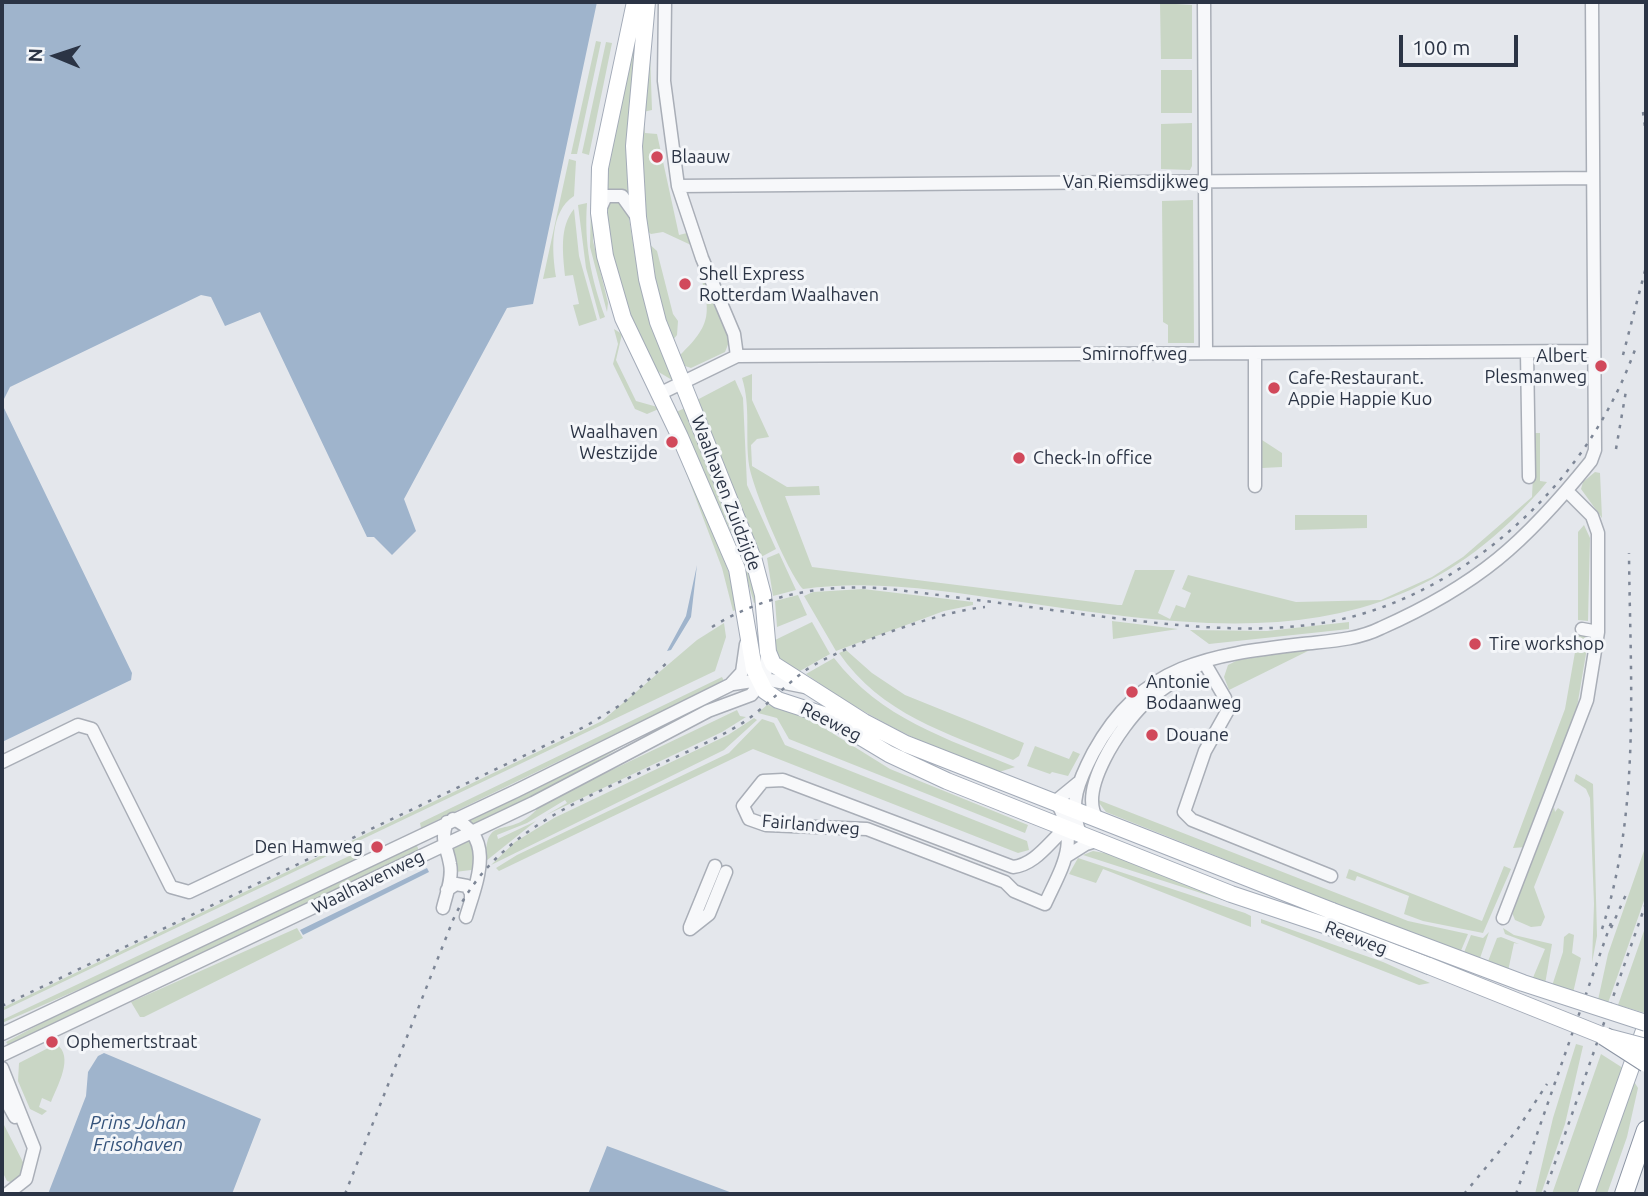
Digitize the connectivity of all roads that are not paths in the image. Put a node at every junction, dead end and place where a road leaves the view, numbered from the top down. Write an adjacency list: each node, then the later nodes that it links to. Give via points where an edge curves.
1 (635, 2): 9 (main road, Waalhaven Zuidzijde, via 602,153)
2 (647, 2): 10 (main road, Waalhaven Zuidzijde, via 635,111)
3 (666, 2): 8 (street, via 664,81)
4 (1205, 2): 7 (street)
5 (1592, 2): 6 (street)
6 (1593, 178): 7 (street, Van Riemsdijkweg); 11 (street)
7 (1205, 181): 8 (street, Van Riemsdijkweg); 13 (street)
8 (678, 186): 15 (street, via 734,334)
9 (600, 213): 10 (street, via 602,200 616,194 627,200); 17 (main road, Waalhaven Zuidzijde, via 614,293)
10 (638, 217): 16 (main road, Waalhaven Zuidzijde, via 656,315)
11 (1594, 351): 12 (street, Smirnoffweg); 20 (street, via 1596,464)
12 (1528, 352): 14 (street, Smirnoffweg); 18 (street)
13 (1206, 353): 14 (street, Smirnoffweg); 15 (street, Smirnoffweg)
14 (1255, 353): 19 (street)
15 (737, 356): 16 (street, Smirnoffweg)
16 (682, 382): 17 (street); 24 (main road, Waalhaven Zuidzijde, via 754,561 763,595)
17 (659, 394): 21 (main road, Waalhaven Zuidzijde, via 732,557)
18 (1529, 477)
19 (1255, 486)
20 (1567, 491): 23 (street, via 1597,527); 25 (street, via 1499,560 1448,595 1380,629)
21 (743, 594): 26 (main road, Waalhaven Zuidzijde); 27 (street, Waalhaven Zuidzijde, via 746,650)
22 (1582, 629): 23 (street)
23 (1598, 632): 47 (street, via 1583,714)
24 (769, 655): 26 (street, Waalhaven Zuidzijde); 28 (main road, Reeweg)
25 (1204, 662): 32 (street, via 1180,667 1129,703 1106,732); 35 (street, via 1145,703 1121,731 1091,794 1092,808); 44 (street, via 1228,710 1209,742 1184,812 1188,818)
26 (760, 680): 27 (street, Reeweg); 28 (street, Reeweg); 29 (street); 30 (main road, Reeweg, via 773,697)
27 (736, 682): 34 (street, Waalhavenweg)
28 (809, 688): 33 (main road, Reeweg, via 906,744)
29 (746, 699): 30 (street, Reeweg); 36 (street, Waalhavenweg, via 731,702)
30 (786, 702): 37 (main road, Reeweg, via 824,715 921,770)
31 (2, 762): 42 (street, via 78,725 92,729 171,887 179,892 190,892)
32 (1079, 782): 33 (street); 37 (street)
33 (1056, 801): 37 (main road, Reeweg)
34 (450, 821): 38 (street); 41 (street, via 443,833); 50 (street, Waalhavenweg)
35 (1103, 822): 37 (main road, Reeweg); 48 (main road, Reeweg)
36 (490, 824): 38 (street, Waalhavenweg); 40 (street)
37 (1068, 825): 39 (main road, Reeweg); 43 (street); 43 (street, Fairlandweg, via 1030,861 1013,867 783,780 763,781 743,806 749,819 766,825 867,829 1005,882 1014,891 1045,904)
38 (473, 832): 40 (street); 41 (street, Waalhavenweg)
39 (1099, 840): 43 (street); 48 (main road, Reeweg, via 1231,894)
40 (479, 845): 45 (street, via 480,871 468,909 471,893 467,886 456,884)
41 (443, 846): 45 (street, via 450,864); 53 (street, Waalhavenweg)
42 (280, 849)
43 (1067, 856)
44 (1331, 876)
45 (447, 890): 46 (street)
46 (443, 908)
47 (1503, 918)
48 (1329, 919): 49 (main road, Reeweg, bridge); 51 (main road, Reeweg, bridge)
49 (1646, 1024): 60 (main road)
50 (2, 1034)
51 (1604, 1036): 52 (main road, Reeweg, bridge); 54 (highway, bridge)
52 (1646, 1047)
53 (2, 1055)
54 (1646, 1063)
55 (2, 1068): 57 (street)
56 (2, 1093): 57 (street)
57 (26, 1130): 59 (street, via 34,1156 26,1179)
58 (1646, 1130): 61 (highway)
59 (6, 1194)
60 (1586, 1194)
61 (1624, 1194)

